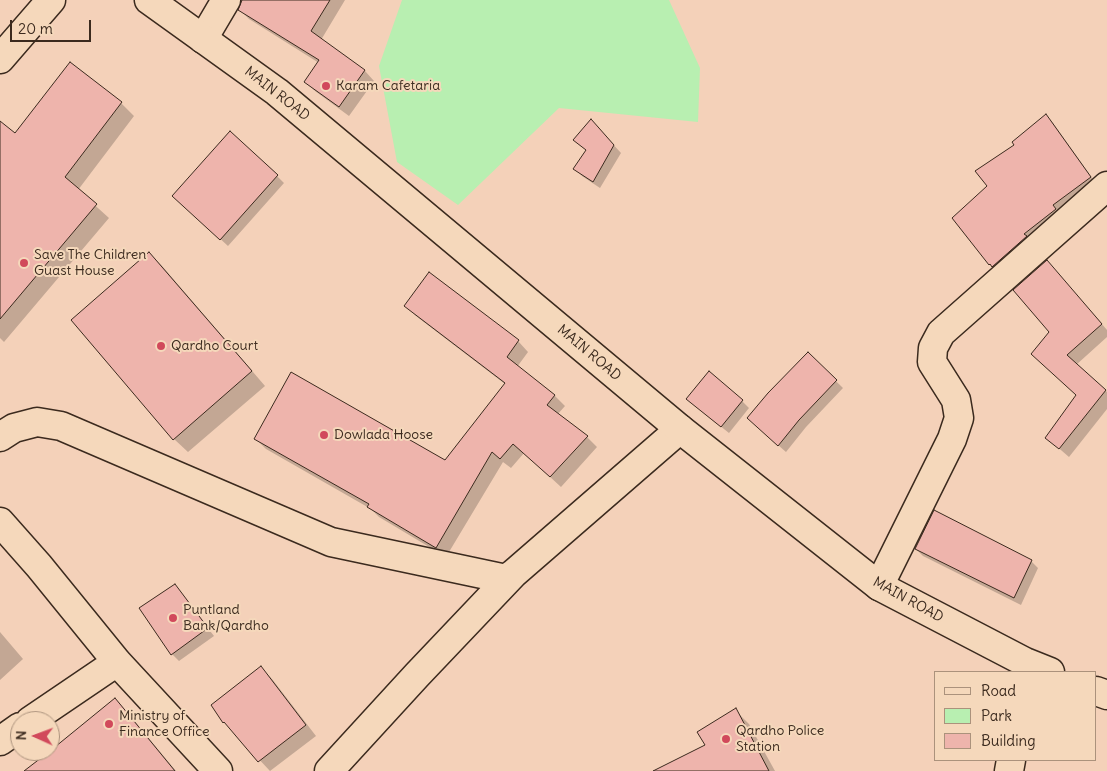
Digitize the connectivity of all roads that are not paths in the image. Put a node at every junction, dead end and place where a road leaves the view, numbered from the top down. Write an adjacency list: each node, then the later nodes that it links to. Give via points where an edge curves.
1 (50, 0): 5 (street)
2 (149, 0): 4 (street, MAIN ROAD)
3 (226, 0): 4 (street)
4 (204, 39): 7 (street, MAIN ROAD, via 277,92)
5 (0, 59)
6 (1107, 186): 11 (street, via 941,333 933,348 932,362 956,400 959,418 952,439)
7 (680, 429): 10 (street); 11 (street, MAIN ROAD)
8 (0, 437): 10 (street, via 14,428 36,422 61,426 331,542 506,579)
9 (0, 522): 12 (street)
10 (513, 574): 17 (street)
11 (879, 586): 13 (street, MAIN ROAD)
12 (117, 662): 15 (street); 16 (street)
13 (1024, 667): 14 (street, MAIN ROAD)
14 (1045, 671)
15 (45, 711)
16 (218, 771)
17 (329, 771)

